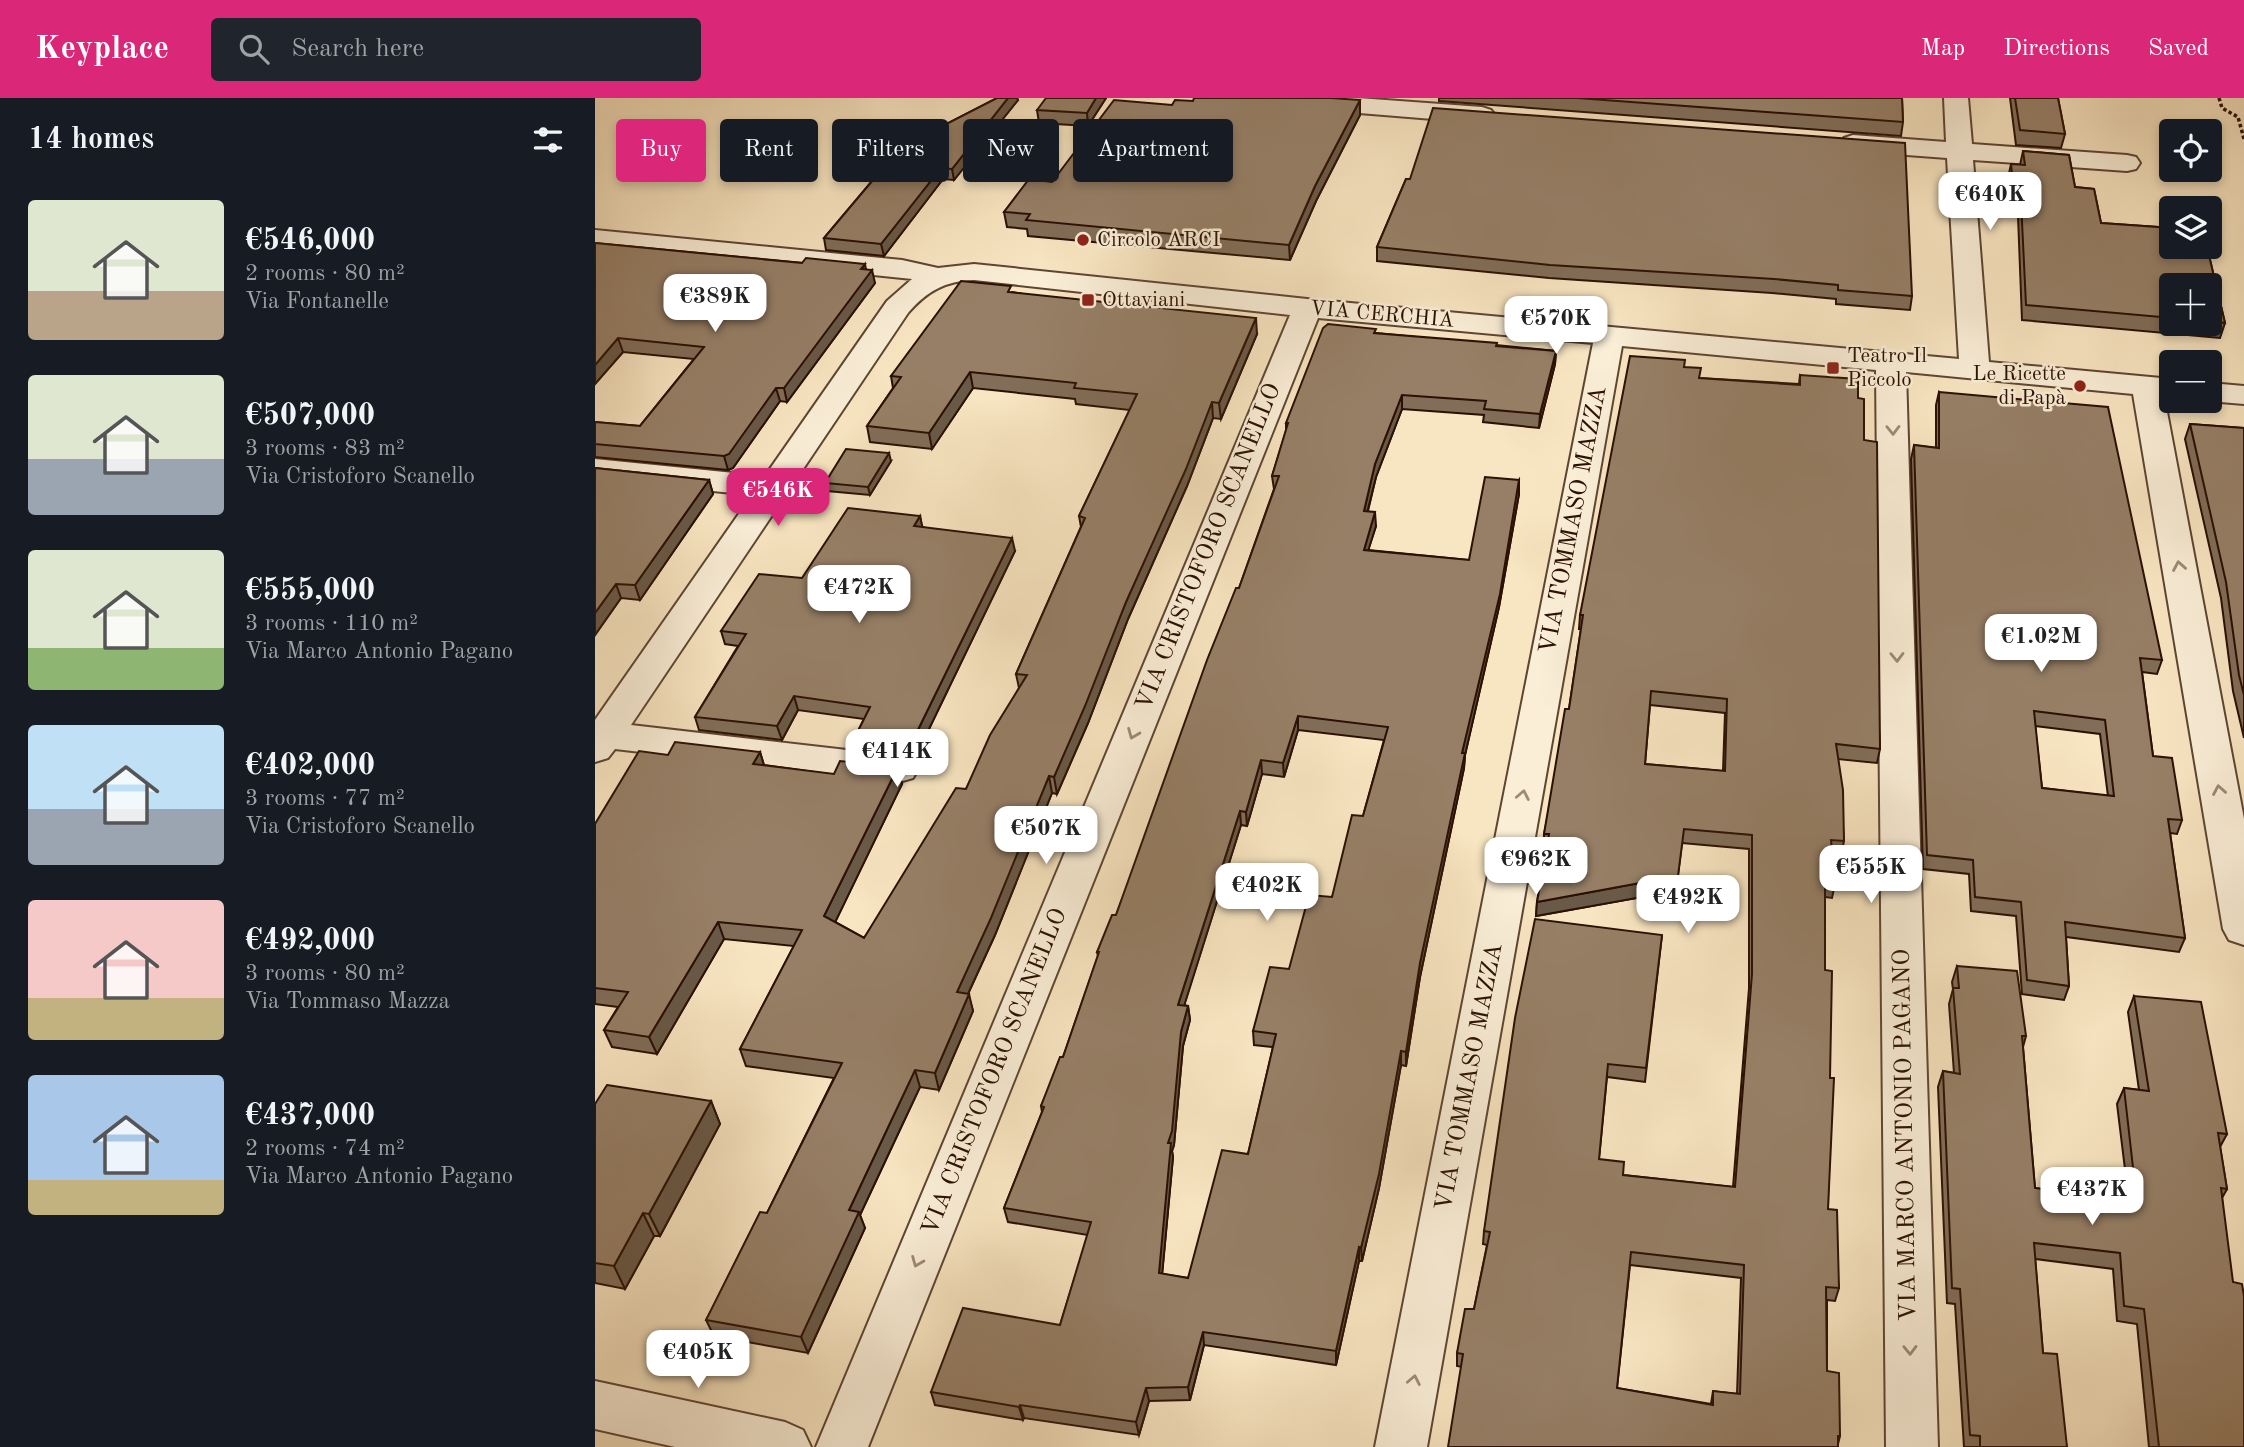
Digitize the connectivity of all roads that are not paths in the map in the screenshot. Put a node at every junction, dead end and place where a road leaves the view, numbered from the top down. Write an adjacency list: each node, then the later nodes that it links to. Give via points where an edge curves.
1 (1262, 98): 3 (street)
2 (1956, 98): 5 (street)
3 (1512, 117)
4 (1824, 141): 5 (street)
5 (1960, 151): 6 (street); 12 (street)
6 (2127, 163)
7 (595, 238): 8 (street, VIA CERCHIA, via 902,268)
8 (936, 276): 9 (street, VIA CERCHIA, via 974,272); 18 (street, via 897,307)
9 (1307, 308): 10 (street, VIA CERCHIA); 24 (street, VIA CRISTOFORO SCANELLO, one-way to 24)
10 (1609, 336): 11 (street, VIA CERCHIA); 25 (street, VIA TOMMASO MAZZA, one-way to 10)
11 (1891, 362): 12 (street, VIA CERCHIA); 26 (street, VIA MARCO ANTONIO PAGANO, one-way to 26)
12 (1975, 370): 13 (street, VIA CERCHIA)
13 (2159, 387)
14 (2222, 392): 15 (street)
15 (2244, 395)
16 (2163, 413): 21 (street, one-way to 16)
17 (595, 469): 18 (street)
18 (773, 487): 19 (street)
19 (600, 742): 20 (street)
20 (899, 769)
21 (2244, 929)
22 (595, 1405): 23 (street)
23 (785, 1447)
24 (842, 1447)
25 (1401, 1447)
26 (1912, 1447)

